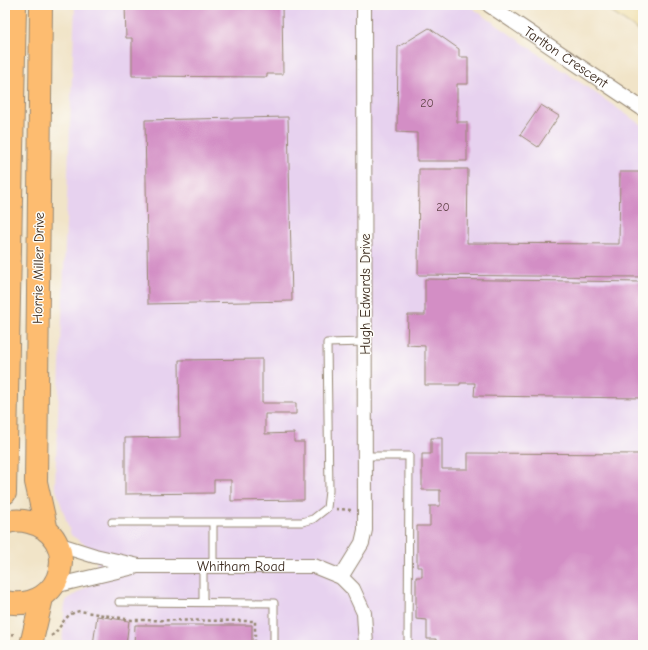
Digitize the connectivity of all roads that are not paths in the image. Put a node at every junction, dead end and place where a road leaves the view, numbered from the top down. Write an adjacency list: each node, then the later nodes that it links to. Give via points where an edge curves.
1 (15, 5): 8 (main road, Horrie Miller Drive)
2 (41, 5): 12 (main road, Horrie Miller Drive, via 36,469 39,501)
3 (364, 5): 6 (street, Hugh Edwards Drive)
4 (489, 5): 5 (street, Tarlton Crescent)
5 (643, 109)
6 (366, 342): 7 (street, Hugh Edwards Drive); 10 (lane, via 327,343 327,508 313,519 302,522)
7 (366, 456): 15 (street, Hugh Edwards Drive, via 364,537); 23 (lane, via 409,456)
8 (5, 493)
9 (112, 522): 10 (lane)
10 (213, 522): 14 (lane)
11 (5, 523): 12 (main road, via 22,520 35,523)
12 (52, 538): 13 (street, Whitham Road, via 95,556); 16 (main road, Horrie Miller Drive, via 61,555 61,566)
13 (138, 566): 14 (street, Whitham Road); 16 (street, Whitham Road)
14 (208, 567): 15 (street, Whitham Road, via 314,566); 19 (lane)
15 (341, 577): 22 (street, via 353,589 364,613)
16 (48, 592): 17 (main road, via 30,603 17,605); 20 (main road, Horrie Miller Drive)
17 (5, 602)
18 (119, 602): 19 (lane)
19 (203, 602): 21 (lane, via 274,603)
20 (38, 641)
21 (274, 645)
22 (366, 645)
23 (408, 645)

